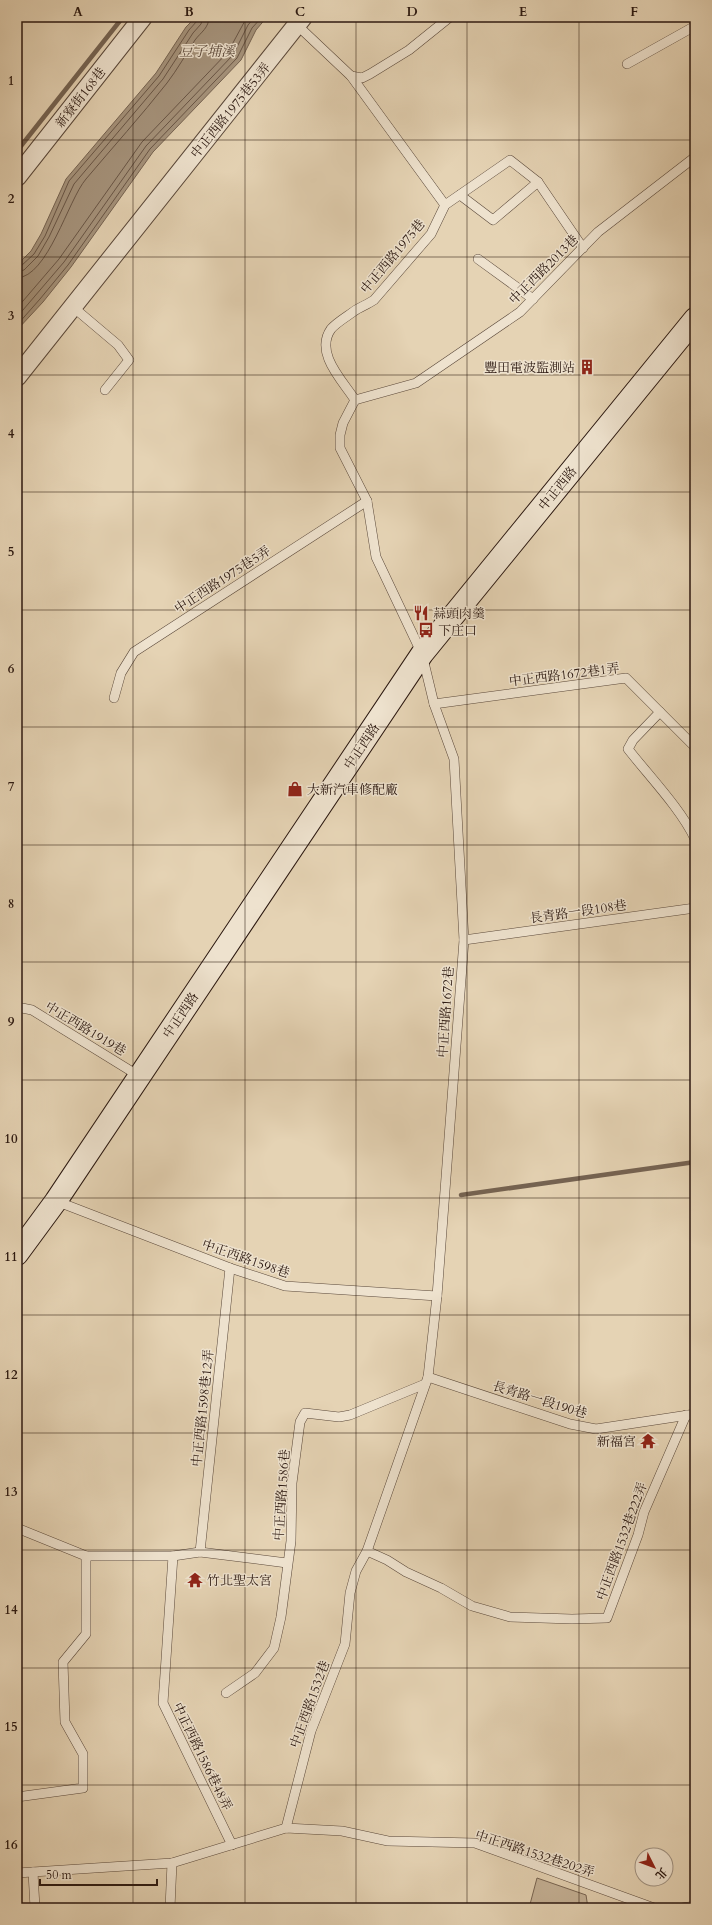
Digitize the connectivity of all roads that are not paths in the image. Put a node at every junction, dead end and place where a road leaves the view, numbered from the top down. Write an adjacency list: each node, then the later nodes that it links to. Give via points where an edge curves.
1 (143, 17): 8 (street, 新寮街168巷)
2 (450, 17): 6 (lane, via 409,50 370,74 362,78)
3 (300, 21): 6 (lane, 中正西路1975巷53弄); 15 (street, 中正西路1975巷53弄)
4 (695, 26): 5 (lane)
5 (627, 64)
6 (351, 76): 11 (lane, 中正西路1975巷53弄)
7 (695, 157): 12 (lane, 中正西路2013巷, via 598,232)
8 (17, 177)
9 (538, 182): 10 (lane, via 510,160); 10 (lane, via 493,220); 12 (lane)
10 (460, 196): 11 (lane)
11 (445, 205): 19 (lane, 中正西路1975巷, via 430,234 374,300 354,310 332,330 327,340 328,359)
12 (583, 248): 14 (lane, 中正西路2013巷)
13 (478, 259): 14 (lane)
14 (533, 299): 19 (lane, 中正西路2013巷, via 520,312 416,383)
15 (73, 307): 17 (street, 中正西路1975巷53弄); 18 (lane, via 118,345 129,360)
16 (695, 319): 21 (main road, 中正西路)
17 (17, 377)
18 (105, 390)
19 (355, 400): 20 (lane, via 343,423 340,448)
20 (367, 501): 21 (lane, via 376,557); 22 (lane, 中正西路1975巷5弄, via 134,652 121,673)
21 (422, 654): 23 (lane, 中正西路1672巷); 30 (main road, 中正西路)
22 (114, 698)
23 (434, 704): 24 (lane, 中正西路1672巷1弄, via 626,678); 28 (lane, 中正西路1672巷, via 454,758)
24 (660, 712): 25 (lane, 中正西路1672巷1弄); 26 (lane, via 628,750 670,802)
25 (694, 746)
26 (695, 839)
27 (695, 908): 28 (lane, 長青路一段108巷)
28 (464, 940): 34 (lane, 中正西路1672巷)
29 (17, 1008): 30 (lane, 中正西路1919巷, via 32,1010)
30 (139, 1076): 31 (main road, 中正西路)
31 (56, 1201): 32 (main road, 中正西路); 33 (lane, 中正西路1598巷)
32 (17, 1254)
33 (230, 1268): 34 (lane, 中正西路1598巷, via 285,1286); 39 (lane, 中正西路1598巷12弄)
34 (437, 1296): 35 (lane, 中正西路1672巷)
35 (426, 1380): 36 (lane, 長青路一段190巷, via 570,1424 596,1429); 38 (lane, 中正西路1532巷); 42 (lane, 中正西路1586巷, via 350,1415 339,1417 305,1413 300,1422 292,1483 291,1541)
36 (690, 1414): 38 (lane, 中正西路1532巷222弄, via 644,1512 607,1618 510,1617 472,1606)
37 (17, 1528): 40 (lane)
38 (367, 1551): 45 (lane, 中正西路1532巷, via 356,1571 350,1593 346,1644 311,1731)
39 (200, 1552): 41 (lane); 42 (lane)
40 (86, 1556): 41 (lane); 44 (lane, via 86,1634 63,1662 65,1722 83,1754 83,1788)
41 (173, 1556): 46 (lane, 中正西路1586巷48弄, via 163,1703)
42 (287, 1563): 43 (lane, 中正西路1586巷, via 281,1617 274,1648 255,1674)
43 (226, 1693)
44 (17, 1797)
45 (286, 1828): 46 (lane); 53 (lane, 中正西路1532巷202弄, via 342,1831 388,1841 475,1843)
46 (232, 1845): 47 (lane)
47 (172, 1863): 48 (lane); 52 (lane)
48 (33, 1872): 49 (lane); 51 (lane)
49 (17, 1873)
50 (695, 1906): 54 (lane)
51 (34, 1908)
52 (170, 1908)
53 (654, 1908)
54 (682, 1908)

